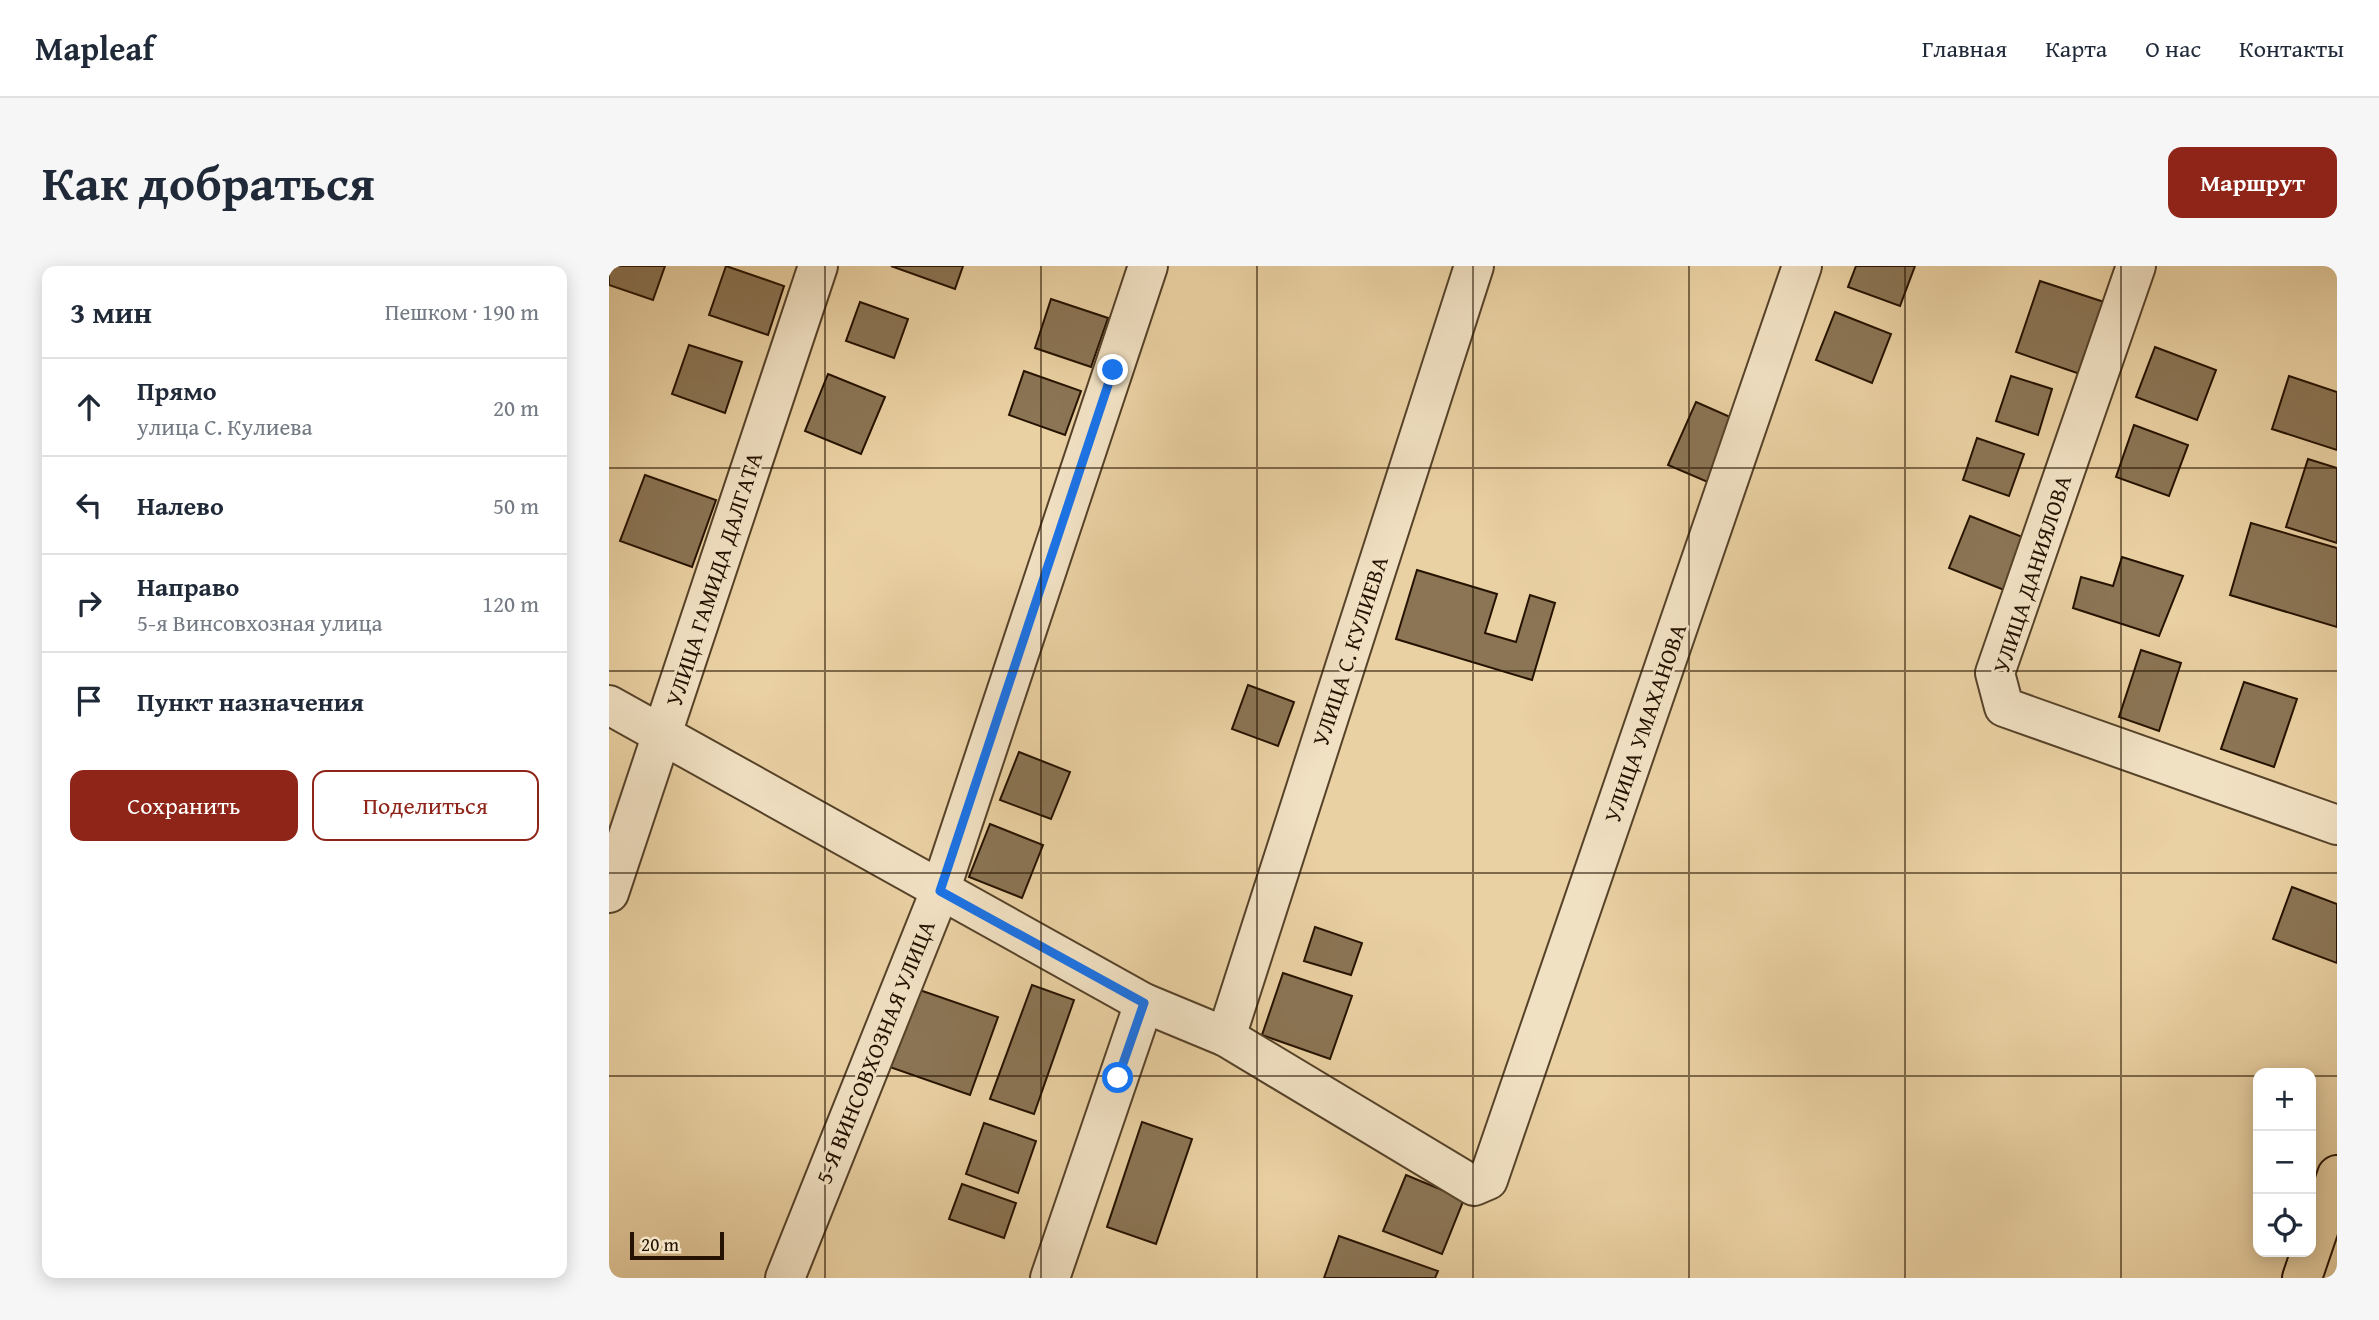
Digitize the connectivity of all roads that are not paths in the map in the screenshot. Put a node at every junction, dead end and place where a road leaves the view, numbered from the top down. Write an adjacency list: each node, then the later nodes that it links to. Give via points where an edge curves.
1 (818, 266): 7 (street, УЛИЦА ГАМИДА ДАЛГАТА)
2 (1148, 266): 9 (street, 5-Я ВИНСОВХОЗНАЯ УЛИЦА)
3 (1473, 266): 12 (street, УЛИЦА С. КУЛИЕВА)
4 (1802, 266): 12 (street, УЛИЦА УМАХАНОВА, via 1488,1180 1474,1186)
5 (2136, 266): 8 (street, УЛИЦА ДАНИЯЛОВА, via 1995,673 2004,707)
6 (609, 705): 7 (street)
7 (662, 735): 9 (street); 10 (street, УЛИЦА ГАМИДА ДАЛГАТА)
8 (2337, 825)
9 (940, 891): 11 (street); 14 (street, 5-Я ВИНСОВХОЗНАЯ УЛИЦА)
10 (609, 893)
11 (1144, 1003): 12 (street); 15 (street)
12 (1226, 1037)
13 (2337, 1175): 16 (highway)
14 (785, 1278)
15 (1050, 1278)
16 (2302, 1278)

